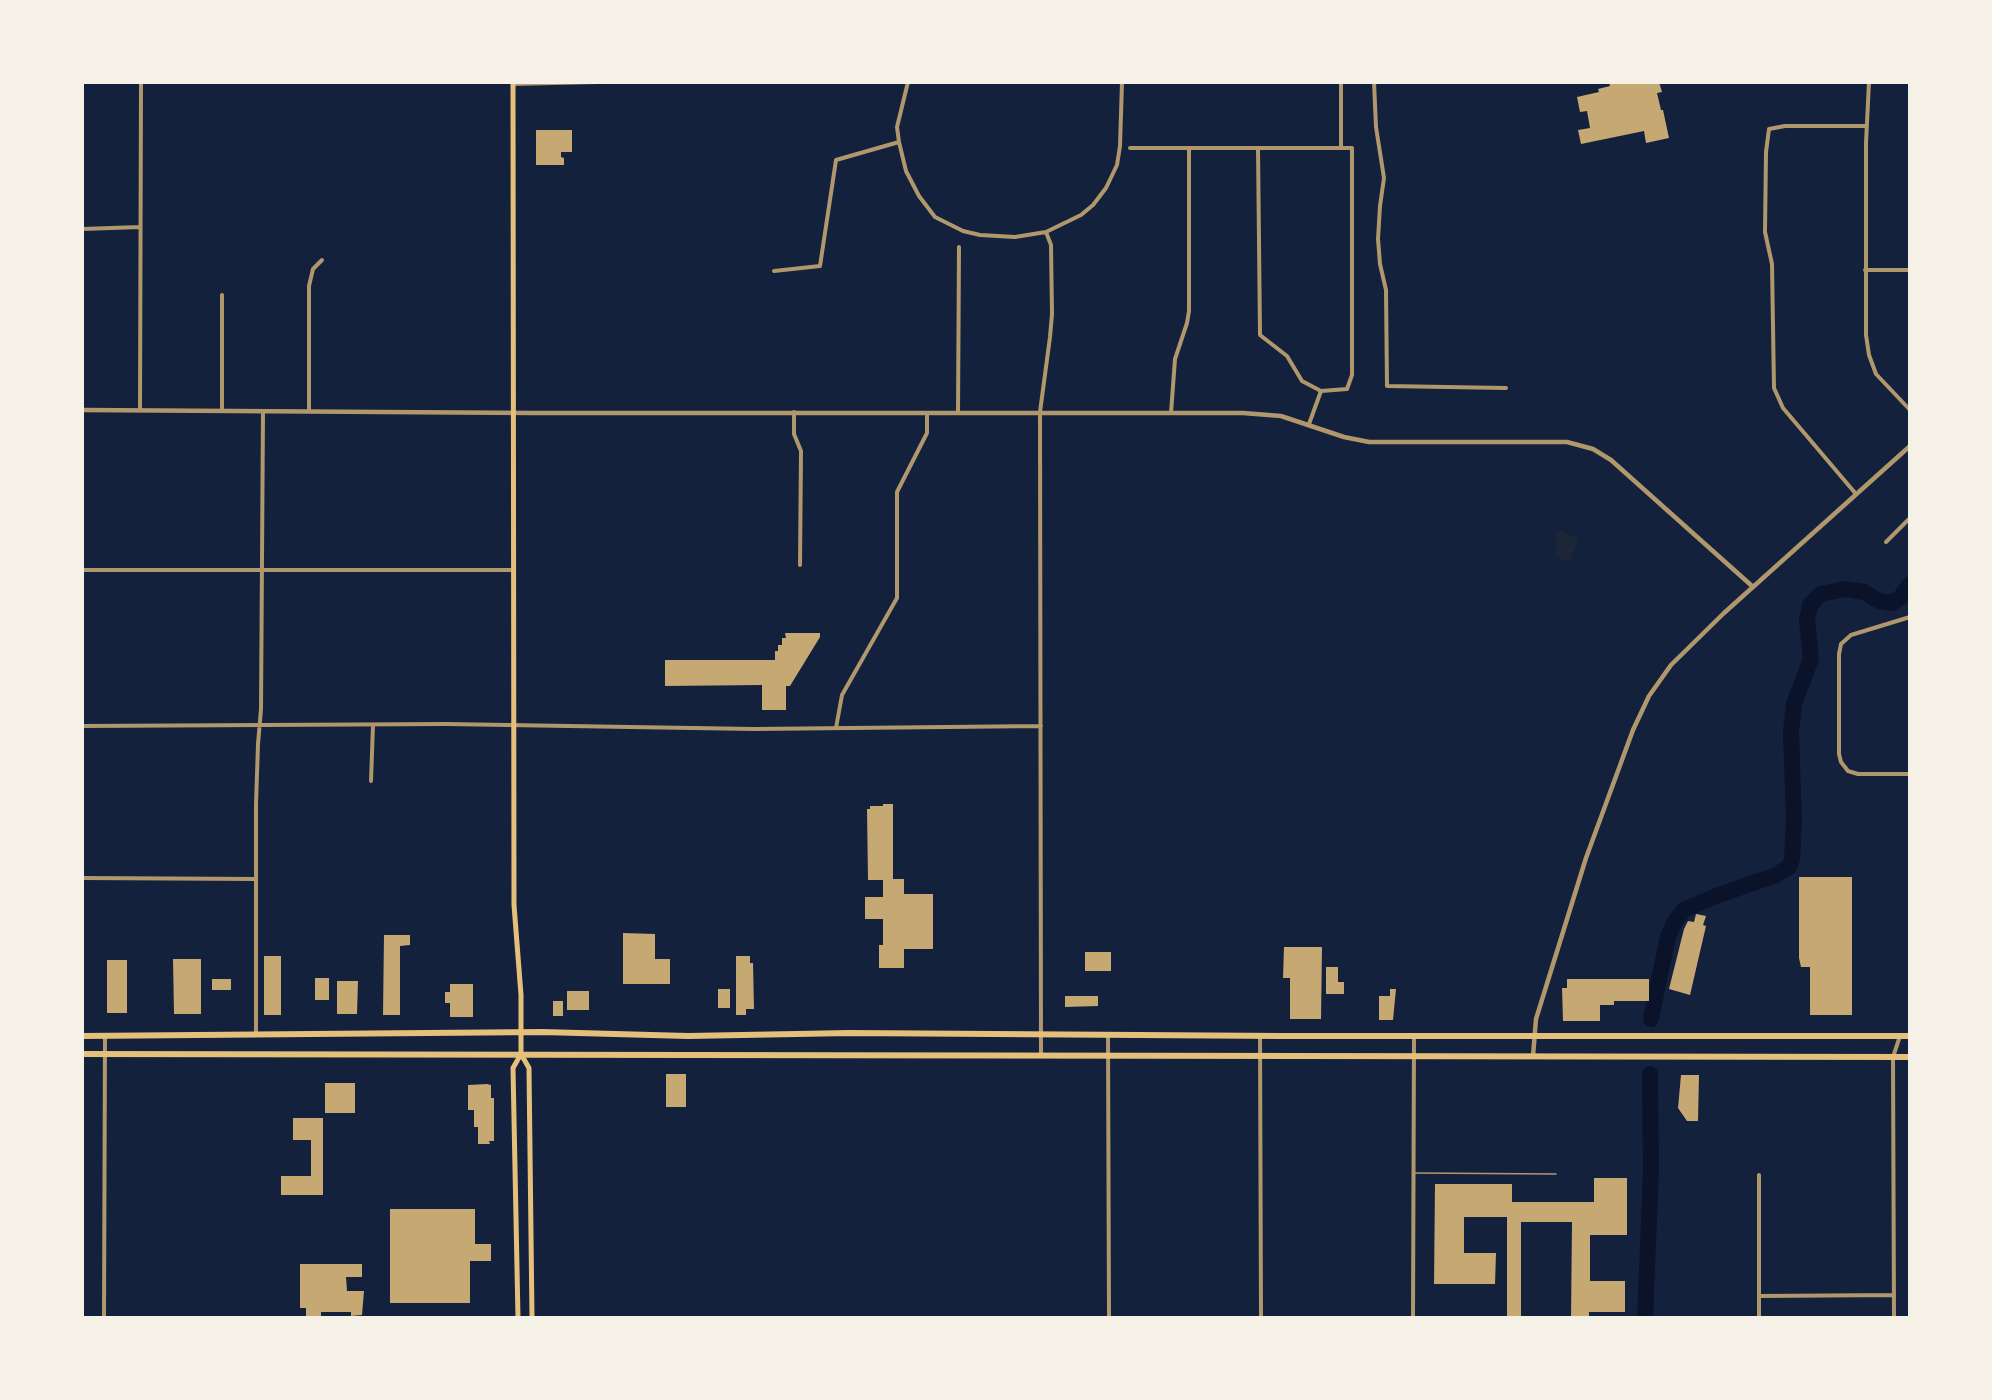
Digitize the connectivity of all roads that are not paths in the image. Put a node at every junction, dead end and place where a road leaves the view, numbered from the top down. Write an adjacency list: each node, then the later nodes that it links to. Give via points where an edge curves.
1 (141, 82): 15 (street)
2 (597, 82): 8 (street)
3 (908, 82): 10 (street, via 897,127)
4 (1122, 82): 17 (street, via 1120,146 1117,165 1106,188 1081,215)
5 (1341, 82): 14 (street)
6 (1374, 82): 24 (street, via 1384,178 1378,232 1386,290 1387,386)
7 (1869, 82): 9 (street)
8 (513, 83): 32 (main road)
9 (1866, 126): 20 (street); 40 (street, via 1769,129 1766,153 1774,388 1783,408)
10 (899, 142): 17 (street, via 906,171 935,217 980,235 1015,237); 22 (street, via 836,160 820,266)
11 (1130, 148): 12 (street)
12 (1189, 148): 13 (street); 37 (street, via 1189,311 1175,359)
13 (1258, 148): 14 (street); 25 (street, via 1260,335 1287,356 1302,381)
14 (1341, 148): 25 (street, via 1352,148 1352,375 1347,388)
15 (140, 227): 16 (street); 27 (street)
16 (82, 229)
17 (1046, 232): 34 (street, via 1051,245 1052,314)
18 (959, 247): 36 (street)
19 (322, 260): 31 (street, via 313,269 309,286)
20 (1865, 270): 21 (street); 29 (street, via 1869,355 1876,374)
21 (1910, 270)
22 (774, 271)
23 (222, 295): 28 (street)
24 (1506, 388)
25 (1321, 391): 38 (street)
26 (82, 410): 27 (street)
27 (140, 410): 28 (street)
28 (222, 410): 30 (street)
29 (1910, 410)
30 (263, 411): 31 (street); 45 (street)
31 (309, 411): 32 (street)
32 (514, 412): 33 (street); 46 (main road)
33 (794, 412): 35 (street); 43 (street, via 794,434 801,451)
34 (1040, 412): 36 (street); 37 (street); 53 (street)
35 (927, 413): 36 (street); 54 (street, via 927,434 897,492 897,598 842,695)
36 (958, 413)
37 (1171, 413): 38 (street, via 1266,414)
38 (1309, 424): 47 (street, via 1369,442 1554,441 1587,446 1611,460)
39 (1910, 446): 40 (street)
40 (1856, 494): 47 (street)
41 (1910, 518): 42 (street)
42 (1886, 542)
43 (800, 565)
44 (82, 570): 45 (street)
45 (261, 570): 46 (street); 51 (street)
46 (514, 570): 52 (main road)
47 (1752, 586): 64 (street, via 1671,665 1641,712 1586,858)
48 (1910, 617): 55 (street, via 1851,635 1840,647 1839,754 1843,766 1852,773)
49 (372, 725): 51 (street); 52 (street); 56 (street)
50 (82, 726): 51 (street)
51 (260, 726): 58 (street)
52 (514, 726): 54 (street); 59 (main road, via 514,905)
53 (1041, 726): 54 (street); 61 (street)
54 (836, 728)
55 (1910, 774)
56 (371, 781)
57 (82, 878): 58 (street)
58 (256, 879): 60 (street)
59 (521, 1033): 60 (main road); 61 (main road); 72 (main road)
60 (256, 1034): 66 (main road)
61 (1041, 1035): 62 (main road); 73 (street)
62 (1108, 1035): 67 (main road); 74 (street)
63 (1414, 1035): 64 (main road); 67 (main road); 77 (street)
64 (1533, 1035): 68 (main road); 76 (street)
65 (82, 1036): 66 (main road)
66 (105, 1036): 71 (street)
67 (1260, 1036): 75 (street)
68 (1900, 1036): 69 (main road); 79 (street)
69 (1910, 1036)
70 (82, 1054): 71 (main road)
71 (104, 1054): 72 (main road); 85 (street)
72 (521, 1054): 73 (main road); 86 (main road, via 513,1068); 87 (main road, via 529,1068)
73 (1041, 1055): 74 (main road)
74 (1108, 1055): 75 (main road); 88 (street)
75 (1260, 1055): 77 (main road); 89 (street)
76 (1533, 1056): 77 (main road); 79 (main road)
77 (1414, 1057): 80 (street)
78 (1910, 1057): 79 (main road)
79 (1893, 1058): 83 (street)
80 (1414, 1173): 81 (lane); 90 (street)
81 (1556, 1174)
82 (1759, 1175): 84 (street)
83 (1894, 1295): 84 (street); 92 (street)
84 (1759, 1296): 91 (street)
85 (104, 1317)
86 (518, 1317)
87 (532, 1317)
88 (1109, 1317)
89 (1261, 1317)
90 (1413, 1317)
91 (1759, 1317)
92 (1894, 1317)

